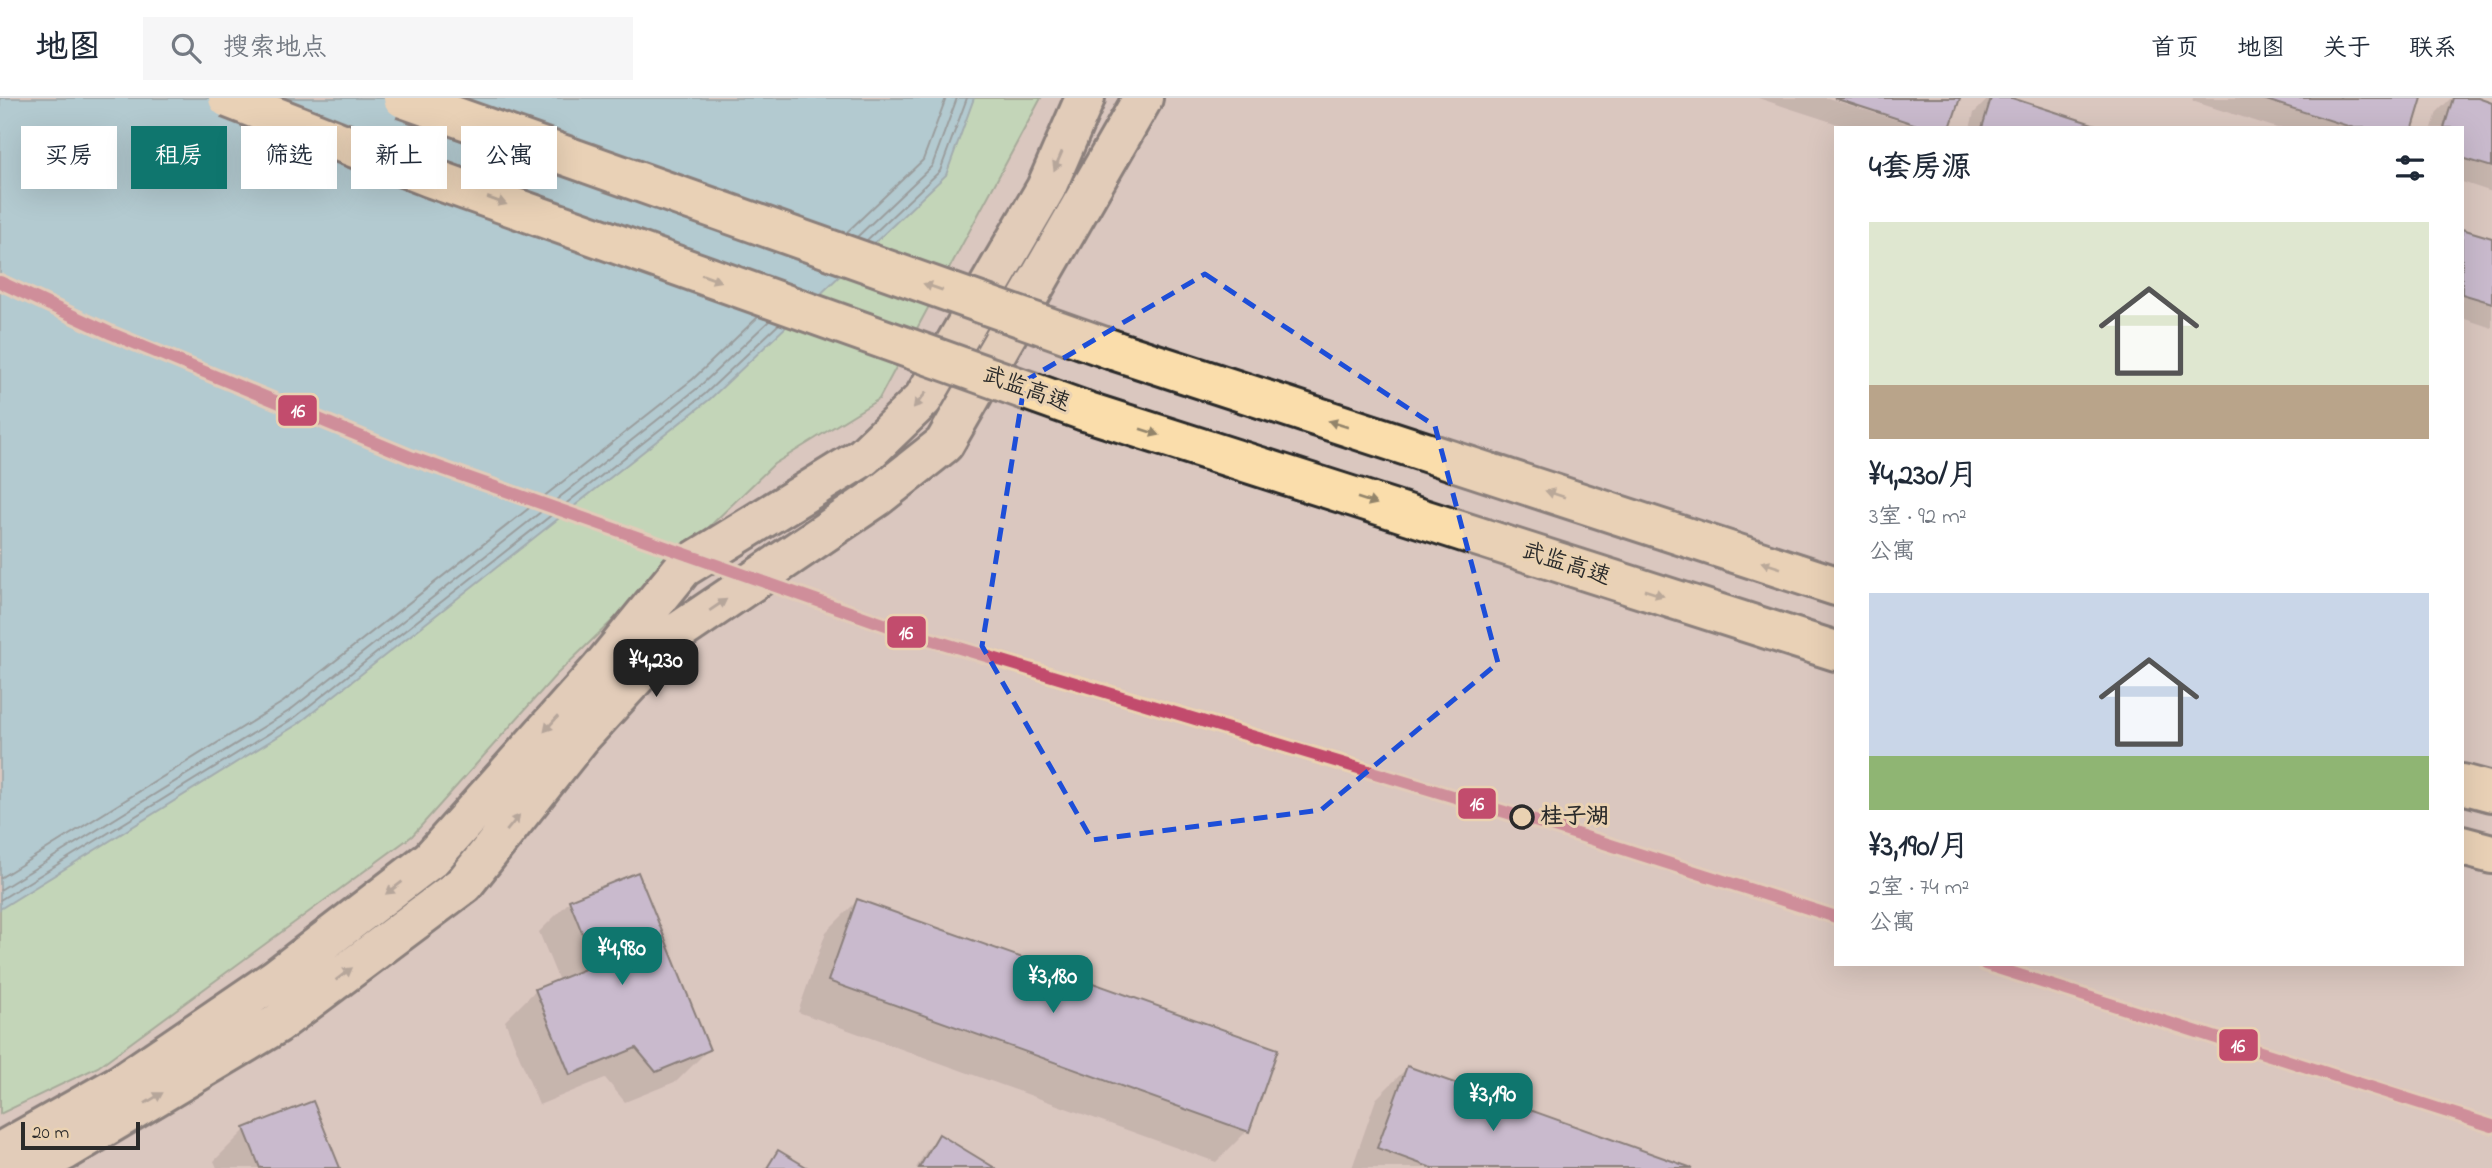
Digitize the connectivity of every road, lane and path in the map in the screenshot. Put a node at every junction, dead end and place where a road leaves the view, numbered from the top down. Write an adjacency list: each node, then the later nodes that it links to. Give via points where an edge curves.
1 (228, 98): 6 (highway, 武监高速, one-way to 6, bridge, via 429,177 1085,411)
2 (403, 98): 5 (highway, one-way to 2, bridge, via 1113,350)
3 (1085, 98): 11 (street, one-way to 11, via 1046,188 923,399 863,457 683,568 599,671 431,859 275,979 121,1084)
4 (1143, 98): 12 (street, one-way to 4, via 277,1024 464,884 580,738 675,634 877,497 944,444)
5 (1834, 585)
6 (1834, 650)
7 (2464, 785): 8 (highway)
8 (2492, 792)
9 (2464, 847): 10 (highway)
10 (2492, 854)
11 (0, 1153)
12 (31, 1168)

